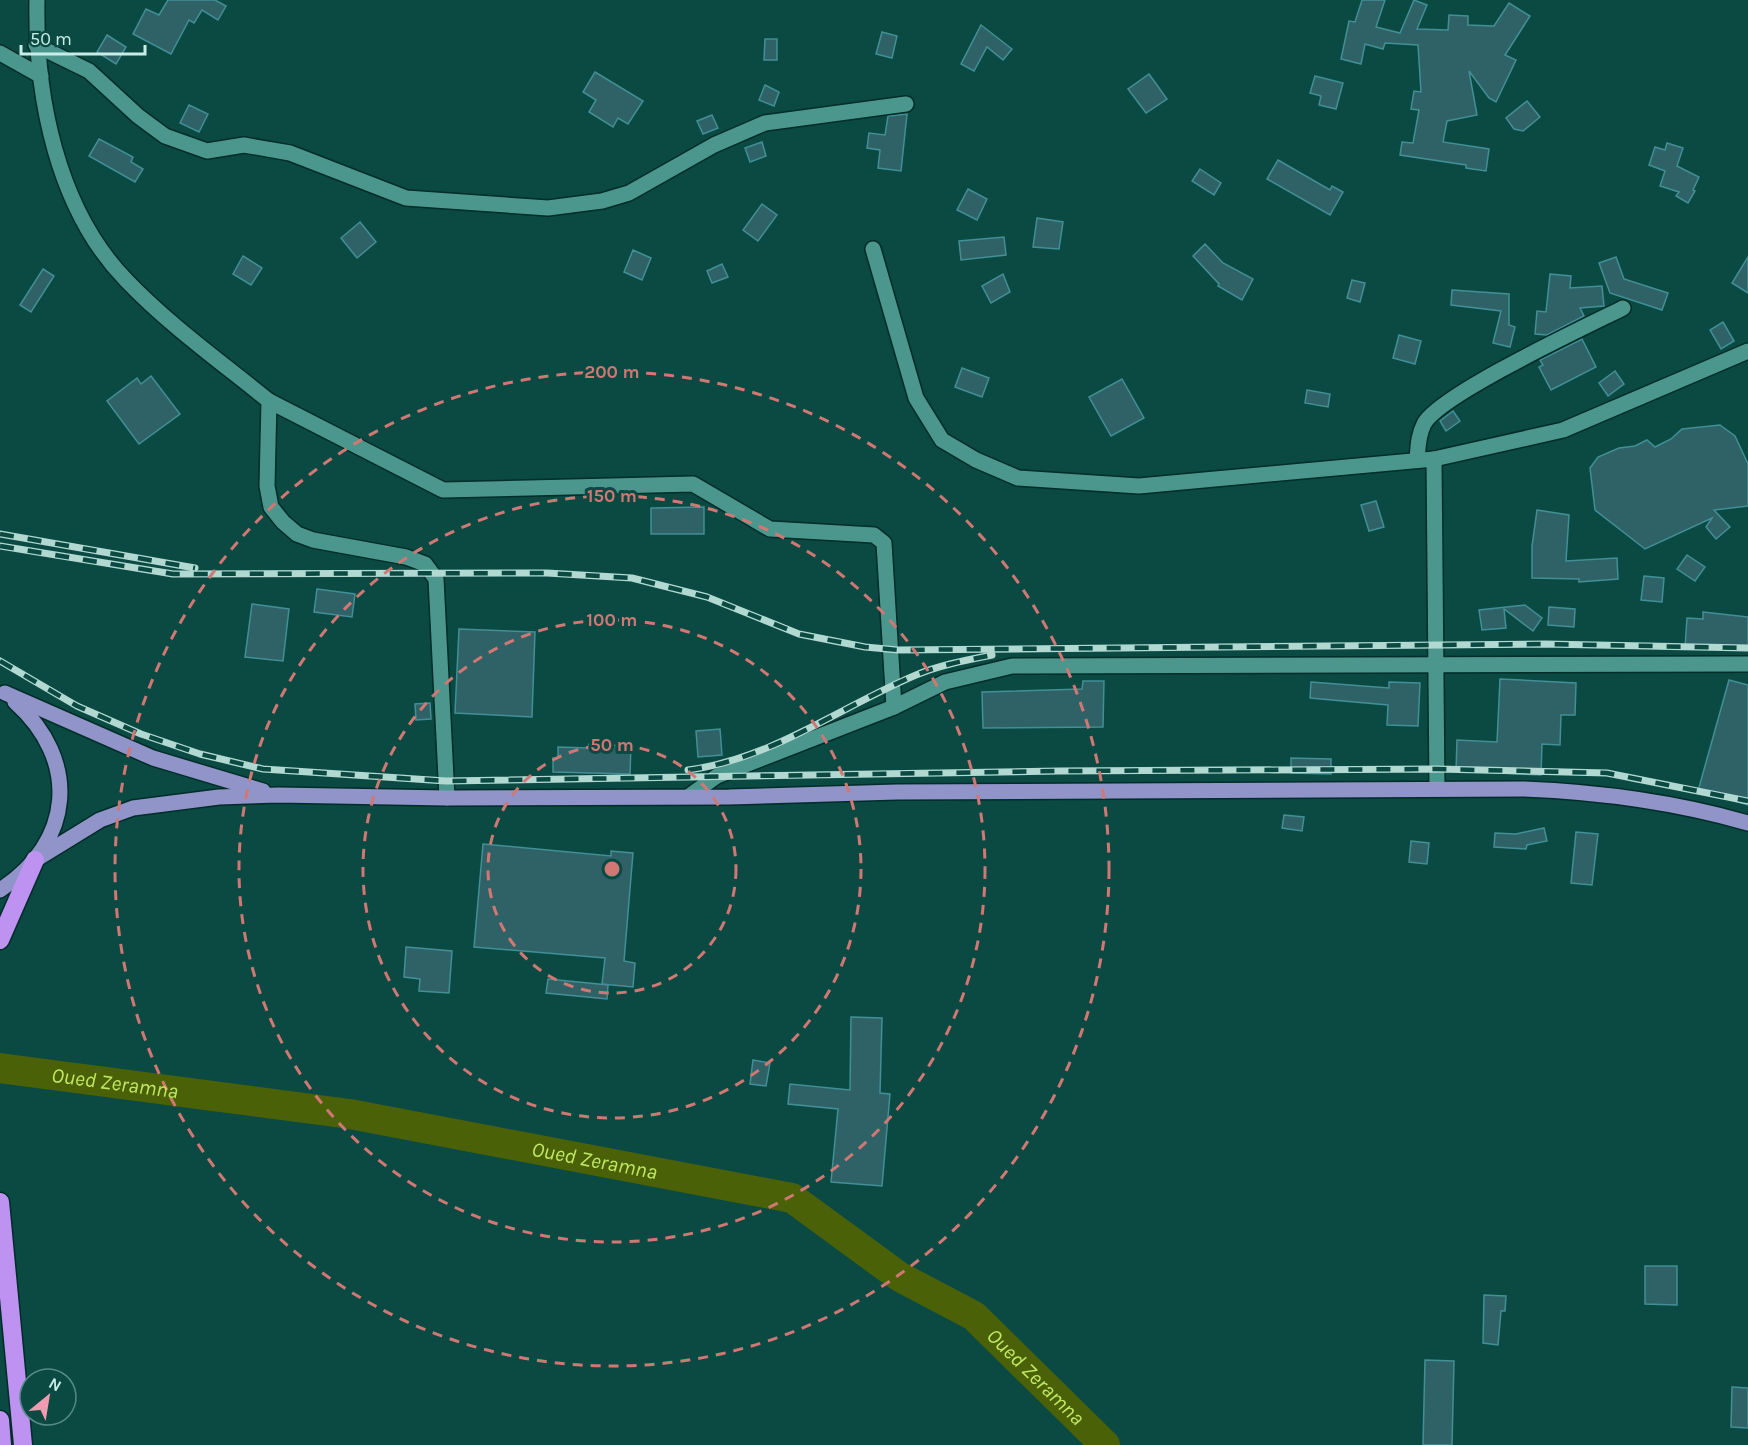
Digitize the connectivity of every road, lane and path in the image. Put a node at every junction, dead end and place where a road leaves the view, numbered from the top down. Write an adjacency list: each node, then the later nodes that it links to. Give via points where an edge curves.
1 (37, 0): 2 (street)
2 (36, 45): 4 (street); 5 (street, via 89,71 165,136 207,151 244,145 290,153 406,198 548,208 629,193 714,145 765,123)
3 (0, 53): 4 (street)
4 (41, 76): 9 (street, via 64,174 77,206 106,254 151,303)
5 (906, 104)
6 (873, 249): 11 (street, via 916,398 942,440 1018,478 1139,486)
7 (1623, 308): 11 (street, via 1480,382 1430,416 1419,434)
8 (1748, 351): 10 (street, via 1563,430)
9 (269, 401): 15 (street, via 443,490 693,484 770,529 874,535 884,543); 19 (street, via 267,486 272,507 284,522 297,534 313,540 425,564 436,579)
10 (1434, 459): 11 (street); 13 (street)
11 (1417, 460)
12 (1748, 664): 13 (street)
13 (1434, 666): 15 (street, via 1012,666 945,682); 16 (street)
14 (2, 692): 17 (main road, via 153,758); 21 (main road, via 35,722 53,750 60,779 57,818)
15 (894, 707): 18 (street, via 717,776)
16 (1437, 789): 18 (main road); 20 (main road, via 1576,791 1710,812)
17 (278, 795): 19 (main road); 21 (main road, via 208,798 133,808 100,820)
18 (689, 796): 19 (main road)
19 (447, 798)
20 (1748, 823)
21 (35, 860): 22 (main road); 23 (highway)
22 (2, 888)
23 (0, 940)
24 (0, 1202): 27 (highway)
25 (0, 1420): 26 (highway)
26 (2, 1445)
27 (22, 1445)

